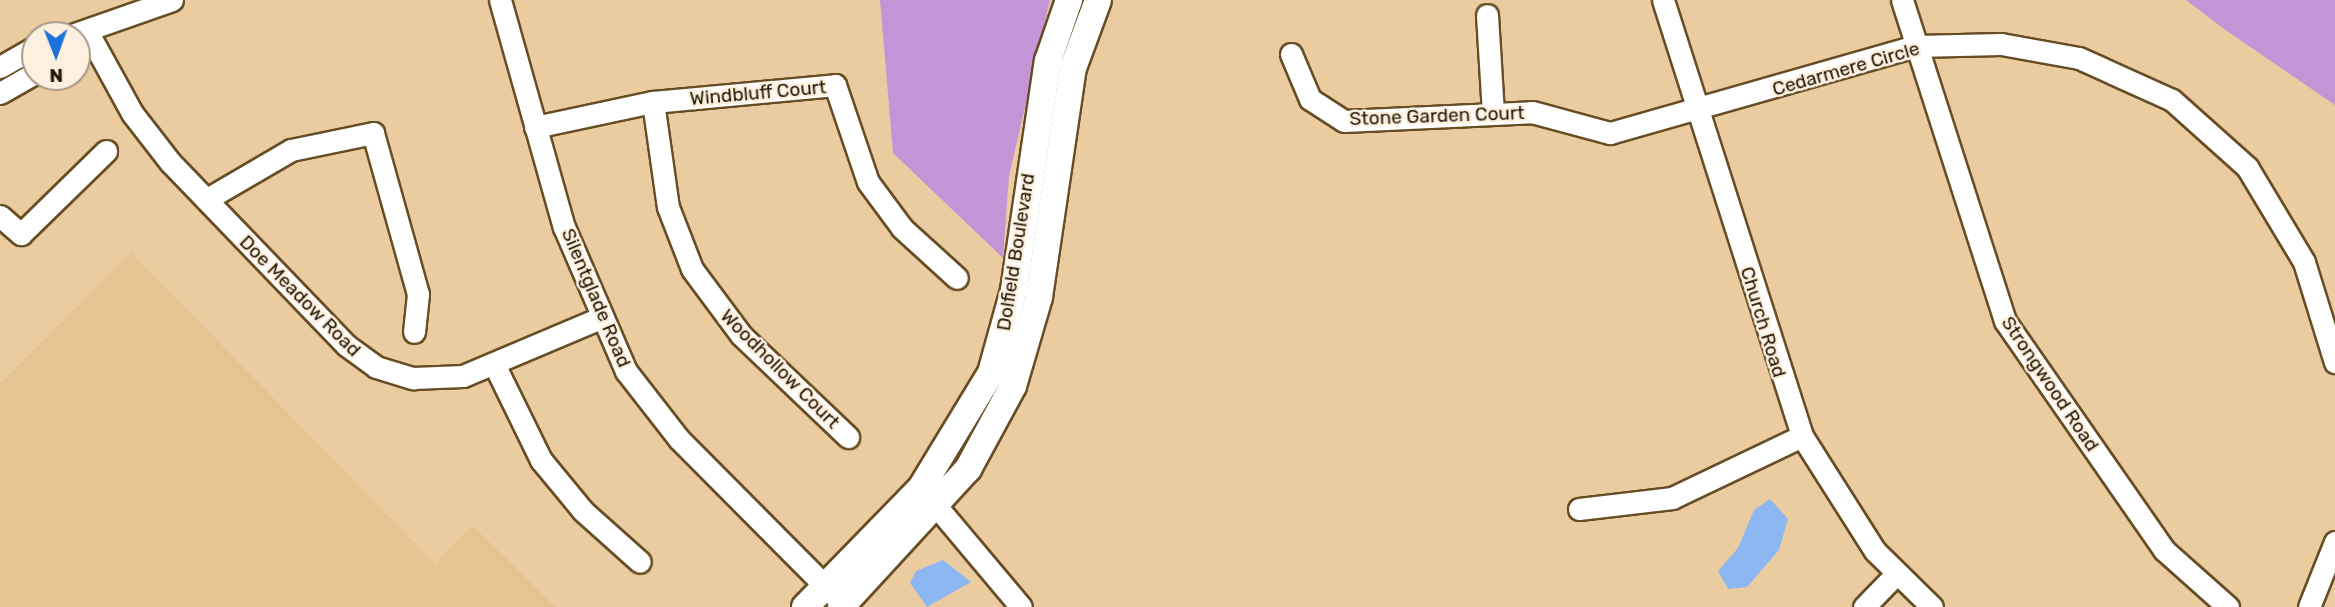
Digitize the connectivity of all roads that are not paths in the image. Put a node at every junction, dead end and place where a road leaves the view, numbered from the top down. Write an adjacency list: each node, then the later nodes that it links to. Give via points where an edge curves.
1 (173, 0): 8 (street)
2 (499, 0): 19 (street, Silentglade Road)
3 (1069, 0): 30 (main road, Dolfield Boulevard, via 1037,118 1002,339)
4 (1098, 0): 30 (main road, Dolfield Boulevard, via 1073,68 1028,343 990,433)
5 (1663, 0): 17 (street, Church Road)
6 (1902, 0): 9 (street, Strongwood Road)
7 (1488, 15): 18 (street)
8 (91, 31)
9 (1916, 46): 17 (street, Cedarmere Circle); 26 (street, Cedarmere Circle, via 2001,44 2079,58 2141,82 2202,123 2248,167 2288,226); 40 (street, Strongwood Road, via 2005,321 2164,550)
10 (91, 52): 21 (street, Doe Meadow Road, via 139,122)
11 (1291, 54): 18 (street, Stone Garden Court, via 1310,99 1344,121)
12 (21, 55): 13 (street)
13 (0, 67)
14 (21, 81): 15 (street)
15 (0, 93)
16 (653, 102): 19 (street, Windbluff Court); 23 (street, Windbluff Court, via 835,85 867,182 902,228); 29 (street, Woodhollow Court, via 668,207 692,269 741,335)
17 (1699, 111): 18 (street, Stone Garden Court, via 1610,133 1532,112); 28 (street, Church Road)
18 (1493, 113)
19 (535, 127): 24 (street, Silentglade Road)
20 (106, 150): 22 (street, via 21,234)
21 (206, 200): 25 (street, via 291,150 373,133 418,294); 27 (street, Doe Meadow Road, via 368,363 434,379)
22 (0, 216)
23 (957, 278)
24 (600, 318): 27 (street, Doe Meadow Road); 35 (street, Silentglade Road, via 650,406)
25 (414, 332)
26 (2335, 362)
27 (495, 366): 33 (street, via 541,460 583,511)
28 (1802, 436): 31 (street, via 1672,498); 34 (street, Church Road, via 1852,521)
29 (848, 437)
30 (930, 498): 35 (main road, Dolfield Boulevard); 37 (street)
31 (1579, 509)
32 (2335, 542): 41 (street)
33 (640, 562)
34 (1895, 575): 38 (street); 39 (street, Church Road)
35 (837, 599): 36 (main road, Dolfield Boulevard)
36 (805, 607)
37 (1021, 607)
38 (1864, 607)
39 (1932, 607)
40 (2228, 607)
41 (2309, 607)

